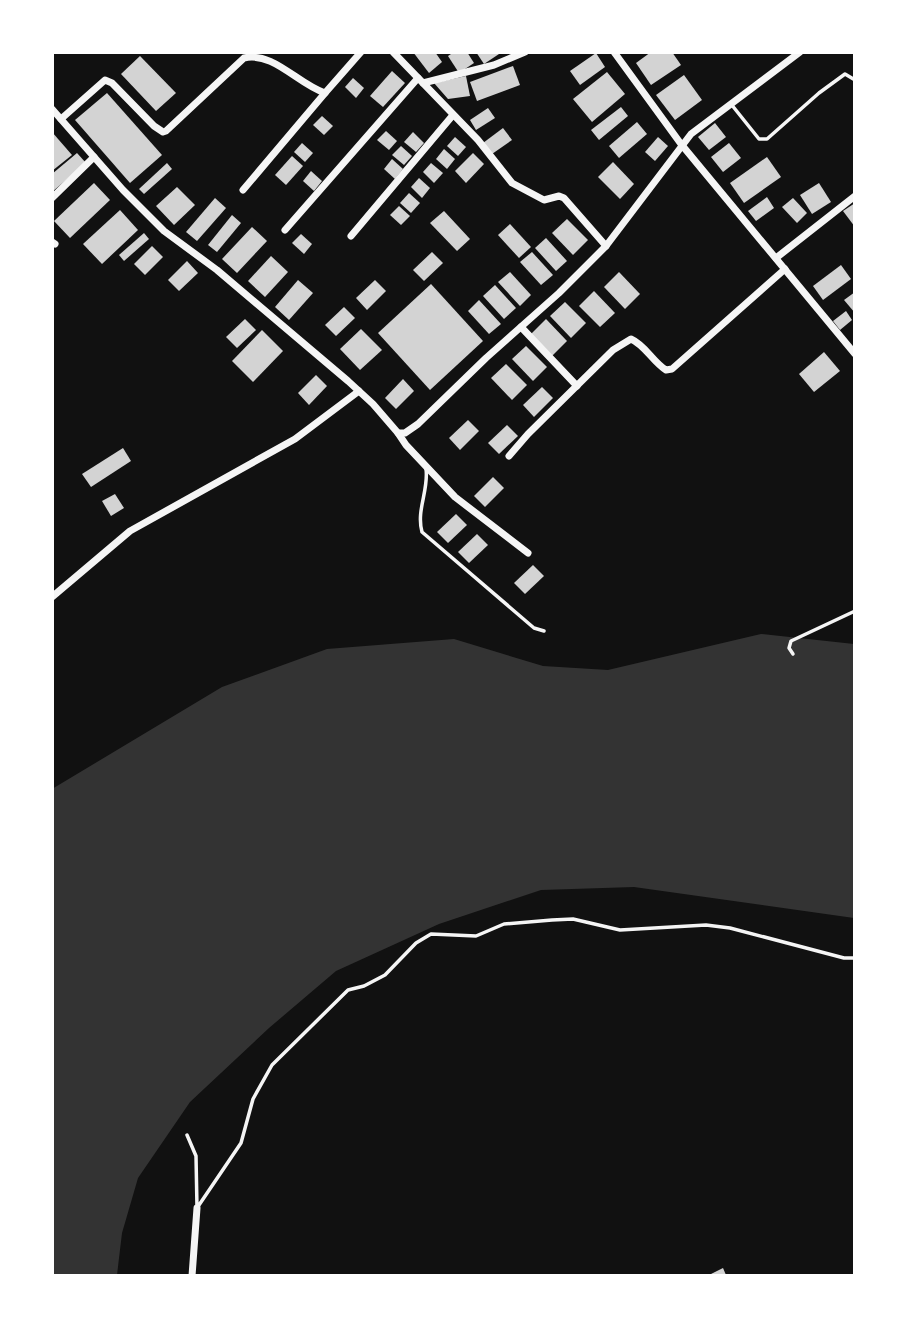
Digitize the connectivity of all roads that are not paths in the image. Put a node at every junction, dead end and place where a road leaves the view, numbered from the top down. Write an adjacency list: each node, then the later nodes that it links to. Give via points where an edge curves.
1 (361, 52): 8 (street)
2 (393, 52): 6 (street)
3 (614, 52): 13 (street)
4 (800, 52): 9 (street)
5 (525, 53): 6 (street, via 494,65)
6 (420, 80): 11 (street); 18 (street)
7 (855, 80): 9 (lane, via 845,74 767,139 759,139)
8 (325, 93): 12 (street, via 271,61 250,56 239,61 166,131 154,126 106,80); 15 (street)
9 (731, 104): 13 (street)
10 (52, 108): 12 (street)
11 (453, 115): 19 (street); 20 (street, via 512,183 544,200 564,198)
12 (61, 119): 14 (street)
13 (681, 144): 20 (street); 21 (street)
14 (94, 157): 17 (street); 26 (street, via 164,231)
15 (243, 190)
16 (855, 196): 21 (street)
17 (52, 198)
18 (285, 230)
19 (351, 236)
20 (606, 246): 23 (street)
21 (776, 258): 22 (street)
22 (785, 269): 24 (street); 25 (street, via 672,369 657,364 631,339 613,350)
23 (521, 327): 25 (street); 27 (street, via 418,424)
24 (855, 354)
25 (577, 386): 28 (street)
26 (359, 391): 27 (street); 31 (street, via 295,439 130,531)
27 (398, 433): 29 (street)
28 (509, 456)
29 (426, 467): 30 (street, via 455,497); 33 (lane, via 422,532 534,628)
30 (528, 553)
31 (52, 597)
32 (855, 611): 34 (lane, via 791,640)
33 (544, 631)
34 (793, 654)
35 (855, 958): 37 (lane, via 706,925 620,930 565,919 513,922 476,936 431,934 385,975 348,990 272,1065 253,1099 240,1143)
36 (187, 1135): 37 (lane, via 196,1156)
37 (197, 1208): 38 (street)
38 (192, 1276)

